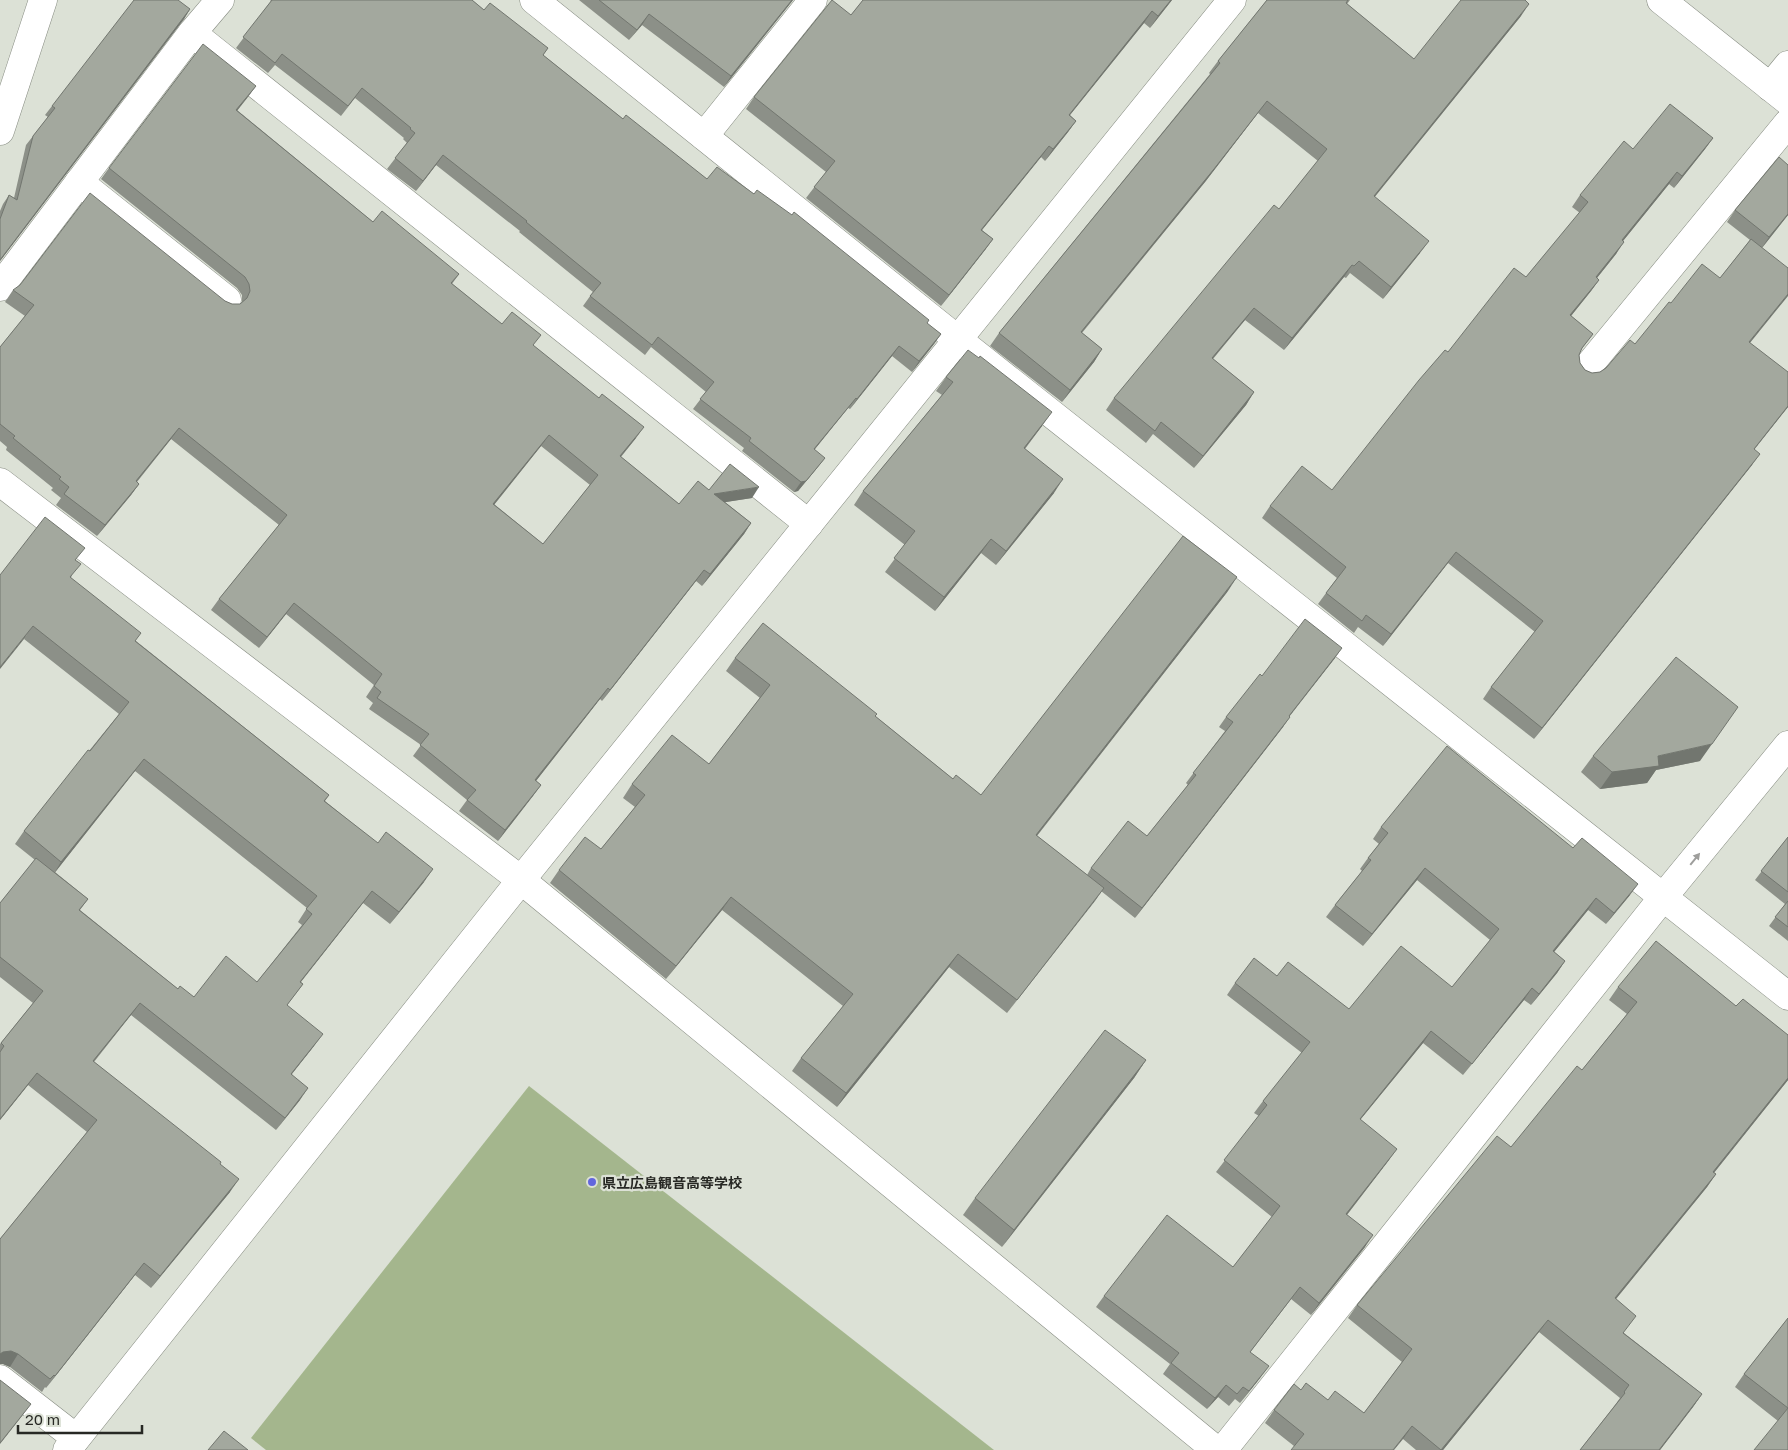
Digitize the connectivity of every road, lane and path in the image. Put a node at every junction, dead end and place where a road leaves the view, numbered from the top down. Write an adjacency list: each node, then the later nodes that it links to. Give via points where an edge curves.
1 (43, 0): 11 (street)
2 (220, 0): 7 (street)
3 (534, 0): 12 (street)
4 (813, 0): 12 (street)
5 (1232, 0): 16 (street)
6 (1661, 0): 9 (street)
7 (192, 33): 13 (street); 19 (street)
8 (1788, 65): 9 (street)
9 (1779, 94)
10 (1788, 123): 17 (street)
11 (0, 131)
12 (704, 136): 16 (street)
13 (79, 182): 14 (street); 15 (street)
14 (0, 287)
15 (227, 300)
16 (957, 339): 19 (street); 22 (street)
17 (1586, 369)
18 (0, 482): 21 (street)
19 (809, 524): 21 (street)
20 (1788, 745): 22 (street, one-way to 20)
21 (520, 880): 25 (street); 26 (street)
22 (1664, 896): 23 (street); 27 (street)
23 (1788, 996)
24 (0, 1379): 25 (street)
25 (71, 1444)
26 (1216, 1450)
27 (1223, 1450)

